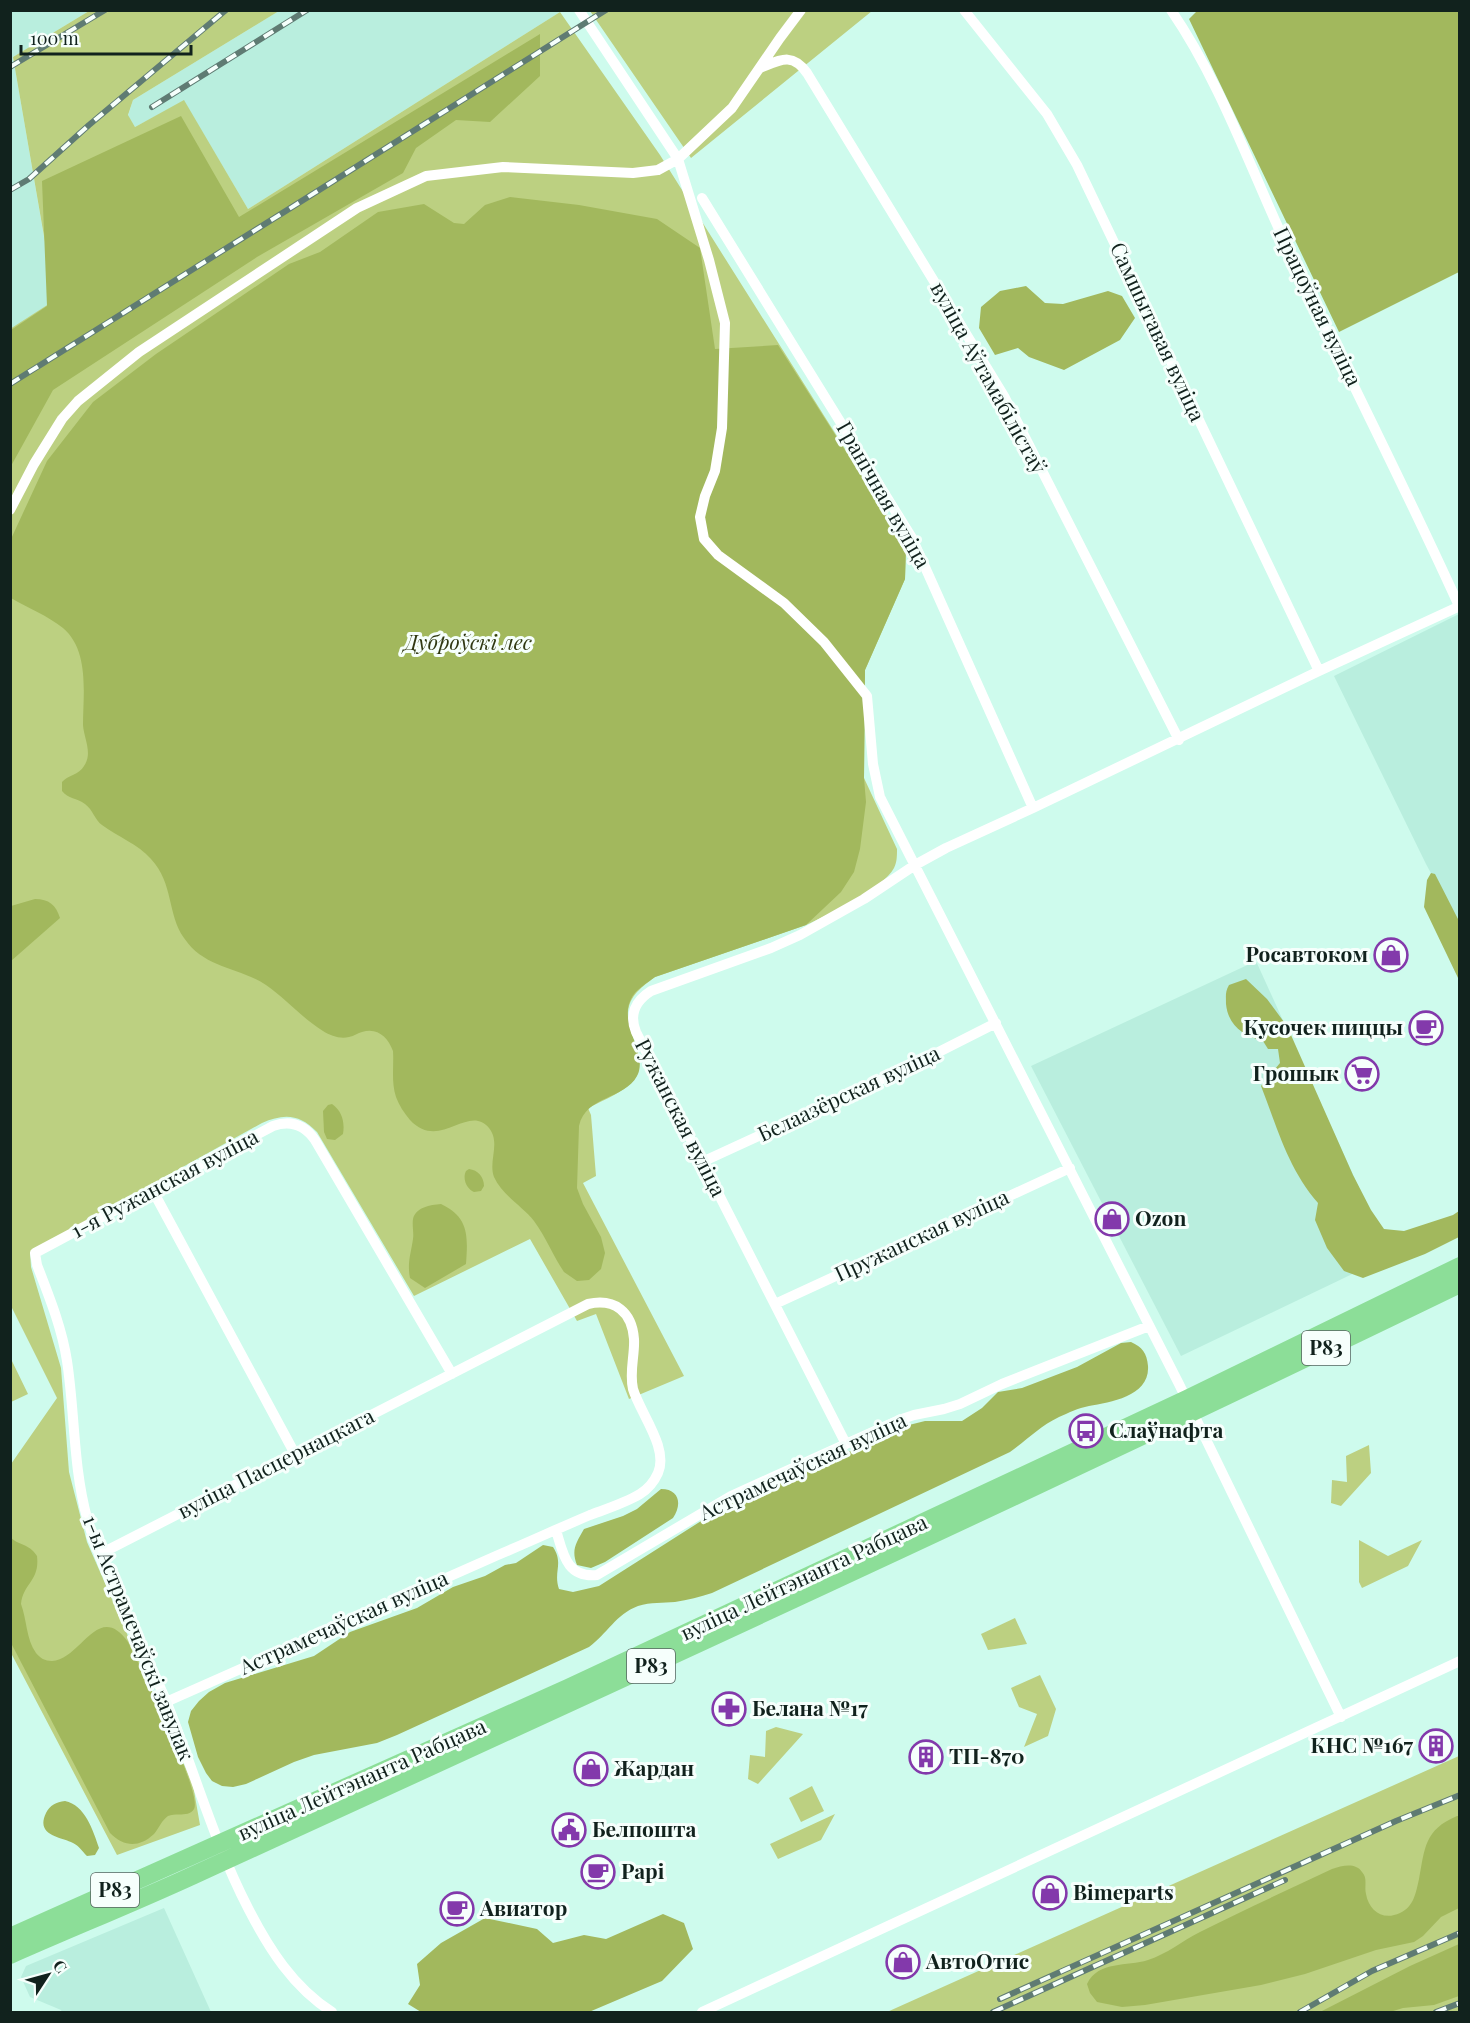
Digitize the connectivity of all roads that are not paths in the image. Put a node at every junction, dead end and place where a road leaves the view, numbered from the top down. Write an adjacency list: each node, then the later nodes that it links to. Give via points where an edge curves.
1 (579, 10): 6 (street)
2 (801, 10): 5 (street)
3 (964, 10): 10 (street, Самшытавая вуліца, via 1047,114 1077,165)
4 (1171, 10): 9 (street, Працоўная вуліца, via 1212,82)
5 (760, 68): 6 (street, via 732,108); 11 (street, вуліца Аўтамабілістаў, via 788,59 807,73 1004,396)
6 (678, 159): 8 (street, via 658,170 633,173 503,167 426,176 357,208 139,352 78,401 62,419); 13 (street, via 725,323 722,428 715,471 700,518 704,539 718,555 784,603 824,642 867,696 880,797)
7 (702, 198): 12 (street, Гранічная вуліца, via 912,538)
8 (10, 510)
9 (1459, 606): 10 (street, Ружанская вуліца)
10 (1319, 671): 11 (street, Ружанская вуліца)
11 (1179, 740): 12 (street, Ружанская вуліца)
12 (1033, 808): 13 (street, Ружанская вуліца)
13 (915, 866): 14 (street); 15 (street, Ружанская вуліца, via 800,935 651,991 639,1001 632,1016 633,1025)
14 (996, 1023): 15 (street, Белаазёрская вуліца); 16 (street)
15 (702, 1162): 21 (street, Ружанская вуліца)
16 (1070, 1168): 21 (street, Пружанская вуліца); 22 (street)
17 (153, 1191): 18 (street, 1-я Ружанская вуліца); 23 (street, 1-я Ружанская вуліца, via 273,1126 288,1123 303,1127 315,1140); 27 (street)
18 (35, 1253): 29 (street, 1-ы Астрамечаўскі завулак, via 62,1338 78,1474)
19 (1460, 1266): 24 (highway, вуліца Лейтэнанта Рабцава / Р83)
20 (1460, 1284): 24 (highway, вуліца Лейтэнанта Рабцава / Р83)
21 (774, 1304): 26 (street, Ружанская вуліца)
22 (1149, 1326): 24 (street); 26 (street, Астрамечаўская вуліца, via 960,1404 914,1415)
23 (452, 1374): 25 (street, вуліца Пасцернацкага, via 588,1304 609,1302 618,1306 630,1322 634,1342 633,1389); 27 (street, вуліца Пасцернацкага)
24 (1190, 1406): 32 (street); 33 (highway, вуліца Лейтэнанта Рабцава / Р83, via 568,1688)
25 (656, 1442): 28 (street, Астрамечаўская вуліца, via 660,1467 647,1488)
26 (846, 1444): 28 (street, Астрамечаўская вуліца, via 731,1496 597,1575 578,1572 570,1565)
27 (295, 1454): 29 (street, вуліца Пасцернацкага)
28 (556, 1530): 31 (street, Астрамечаўская вуліца)
29 (100, 1554): 31 (street, 1-ы Астрамечаўскі завулак)
30 (1460, 1661): 32 (street)
31 (166, 1702): 33 (street, 1-ы Астрамечаўскі завулак)
32 (1341, 1717): 37 (street)
33 (222, 1852): 34 (highway, вуліца Лейтэнанта Рабцава / Р83); 35 (highway, вуліца Лейтэнанта Рабцава / Р83); 36 (street, 1-ы Астрамечаўскі завулак, via 258,1928 283,1966 296,1983)
34 (10, 1937)
35 (10, 1955)
36 (332, 2013)
37 (702, 2013)

